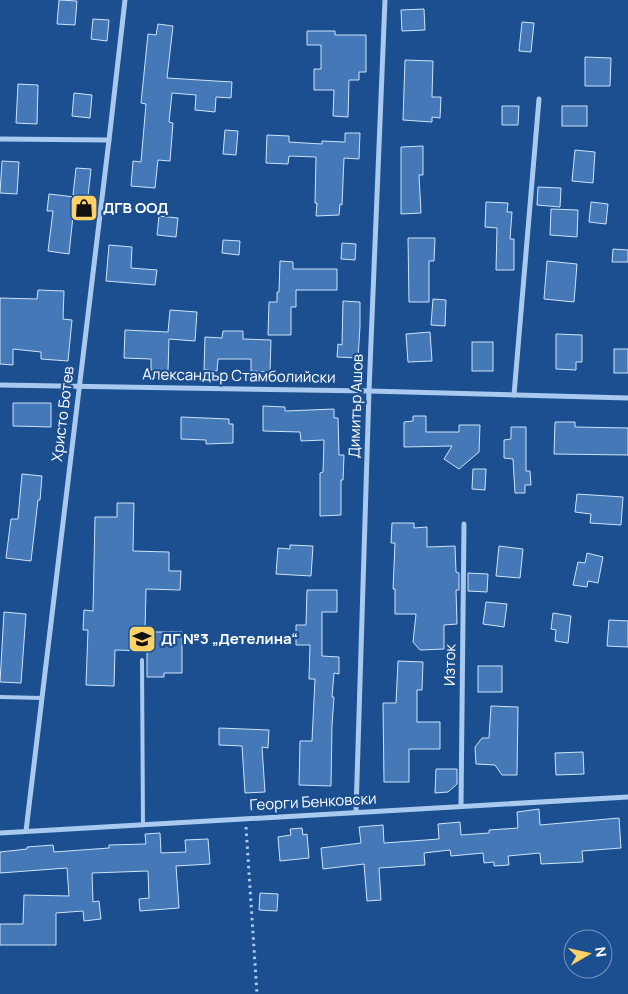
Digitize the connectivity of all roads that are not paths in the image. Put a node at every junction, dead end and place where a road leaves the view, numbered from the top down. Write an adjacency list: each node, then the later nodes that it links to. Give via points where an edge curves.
1 (124, 0): 5 (street, Христо Ботев)
2 (385, 0): 8 (street, Димитър Ашов)
3 (539, 98): 9 (street)
4 (0, 139): 5 (street)
5 (109, 140): 7 (street, Христо Ботев)
6 (0, 385): 7 (street, Александър Стамболийски)
7 (79, 386): 8 (street, Александър Стамболийски); 14 (street, Христо Ботев)
8 (369, 391): 9 (street, Александър Стамболийски); 17 (street, Димитър Ашов)
9 (514, 395): 10 (street, Александър Стамболийски)
10 (628, 398)
11 (464, 524): 16 (street, Изток)
12 (142, 660): 18 (lane)
13 (0, 697): 14 (lane)
14 (42, 698): 19 (street, Христо Ботев)
15 (628, 797): 16 (street, Георги Бенковски)
16 (462, 806): 17 (street, Георги Бенковски)
17 (356, 812): 18 (street, Георги Бенковски)
18 (143, 824): 19 (street, Георги Бенковски)
19 (26, 831): 20 (street, Георги Бенковски)
20 (0, 833)

